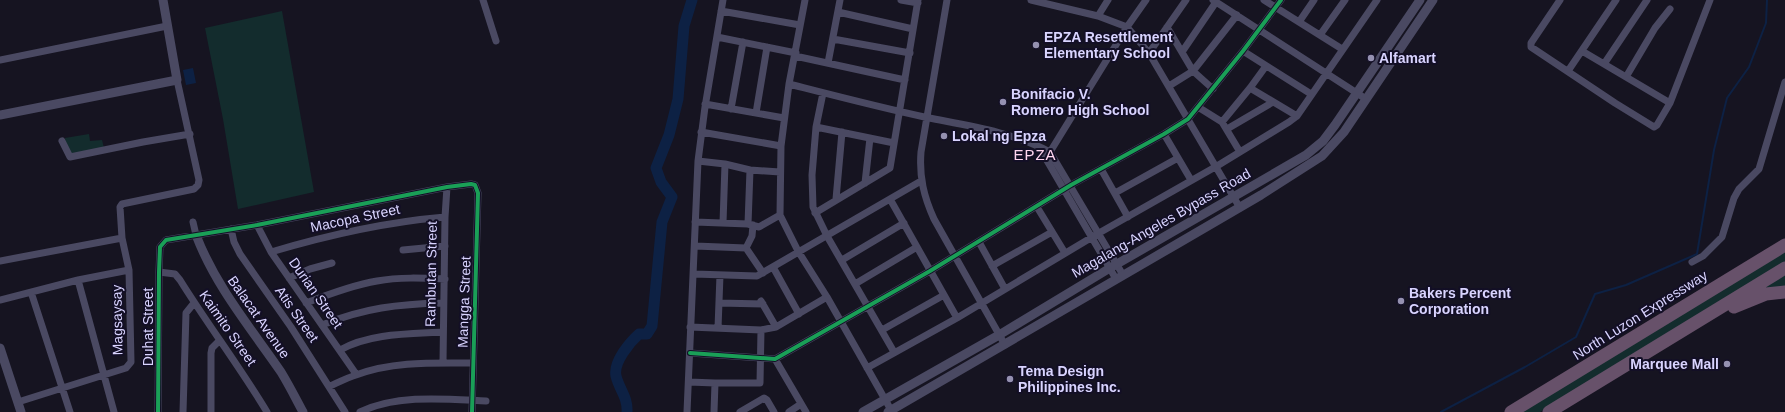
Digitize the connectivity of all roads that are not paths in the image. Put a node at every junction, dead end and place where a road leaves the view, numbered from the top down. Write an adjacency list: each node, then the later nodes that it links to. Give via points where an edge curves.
1 (163, 0): 33 (street)
2 (483, 0): 41 (street)
3 (723, 0): 27 (street)
4 (805, 0): 32 (street)
5 (840, 0): 28 (street)
6 (902, 0): 24 (street)
7 (947, 0): 80 (street)
8 (1031, 0): 30 (street)
9 (1108, 0): 30 (street)
10 (1146, 0): 34 (street)
11 (1186, 0): 35 (street)
12 (1264, 0): 25 (street)
13 (1281, 0): 25 (street)
14 (1314, 0): 31 (street)
15 (1345, 0): 38 (street)
16 (1377, 0): 44 (street)
17 (1420, 0): 66 (street, Magalang-Angeles Bypass Road)
18 (1433, 0): 69 (street, Magalang-Angeles Bypass Road)
19 (1560, 0): 55 (street, via 1530,45)
20 (1616, 0): 46 (street)
21 (1647, 0): 53 (street)
22 (1710, 0): 72 (street)
23 (1214, 1): 29 (street); 47 (street)
24 (918, 2): 36 (street)
25 (1276, 8): 31 (street); 37 (street)
26 (1670, 9): 58 (street, via 1655,28)
27 (721, 11): 32 (street); 39 (street)
28 (838, 12): 36 (street); 40 (street)
29 (1237, 15): 37 (street); 56 (street)
30 (1098, 16): 34 (street)
31 (1299, 22): 38 (street)
32 (800, 25): 50 (street)
33 (167, 26): 51 (street); 59 (street)
34 (1127, 27): 49 (street); 94 (street)
35 (1167, 27): 47 (street); 49 (street)
36 (913, 30): 48 (street)
37 (1260, 30): 45 (street); 57 (street)
38 (1320, 35): 44 (street)
39 (717, 37): 42 (street); 71 (street)
40 (833, 39): 48 (street); 52 (street)
41 (496, 41)
42 (743, 42): 43 (street); 74 (street)
43 (767, 47): 50 (street); 76 (street)
44 (1342, 49): 57 (street)
45 (1244, 51): 54 (street); 65 (street)
46 (1582, 51): 53 (street); 55 (street)
47 (1182, 52): 56 (street)
48 (910, 53): 60 (street)
49 (1149, 53): 63 (street)
50 (796, 54): 52 (street); 62 (street)
51 (0, 60)
52 (828, 63): 60 (street)
53 (1604, 64): 58 (street)
54 (1266, 66): 64 (street); 68 (street)
55 (1568, 71): 72 (street, via 1654,127)
56 (1193, 72): 63 (street); 65 (street)
57 (1327, 72): 66 (street); 68 (street)
58 (1626, 77): 72 (street)
59 (177, 80): 77 (street); 87 (street)
60 (905, 80): 75 (street)
61 (1785, 82): 144 (street, via 1759,169 1734,198 1722,237 1703,256)
62 (789, 84): 67 (street); 79 (street)
63 (1169, 86): 81 (street)
64 (1250, 88): 70 (street); 82 (street)
65 (1213, 89): 73 (street)
66 (1357, 92): 69 (street); 110 (street, Magalang-Angeles Bypass Road, via 1332,130 1316,148)
67 (823, 93): 75 (street); 83 (street)
68 (1311, 94): 78 (street)
69 (1366, 99): 114 (street, Magalang-Angeles Bypass Road, via 1344,132 1322,156)
70 (1273, 102): 78 (street); 84 (street)
71 (705, 104): 74 (street); 85 (street)
72 (1670, 104)
73 (1198, 107): 81 (street); 82 (street)
74 (731, 109): 76 (street)
75 (899, 111): 80 (street); 91 (street)
76 (756, 113): 79 (street)
77 (0, 115)
78 (1297, 116): 95 (street)
79 (784, 118): 92 (street)
80 (928, 118): 93 (street, via 995,131); 105 (street, via 921,152)
81 (1188, 119): 88 (street); 100 (street)
82 (1222, 122): 84 (street)
83 (816, 127): 86 (street); 115 (street, via 812,175)
84 (1227, 129): 95 (street)
85 (702, 132): 92 (street); 98 (street)
86 (842, 132): 89 (street); 111 (street)
87 (190, 134): 90 (street, via 70,157); 130 (street, Magsaysay, via 198,185 194,189 122,204 119,210)
88 (1164, 134): 97 (street); 101 (street)
89 (870, 138): 91 (street); 106 (street)
90 (62, 140)
91 (894, 143): 106 (street, via 890,168)
92 (781, 146): 103 (street)
93 (1040, 146): 94 (street); 96 (street)
94 (1050, 152): 96 (street); 108 (street)
95 (1240, 152): 100 (street)
96 (1043, 156): 108 (street)
97 (1178, 158): 104 (street); 109 (street)
98 (698, 161): 99 (street); 120 (street)
99 (725, 164): 102 (street); 121 (street)
100 (1217, 166): 104 (street); 110 (street)
101 (1101, 169): 108 (street); 109 (street)
102 (750, 170): 103 (street); 123 (street)
103 (780, 172): 116 (street)
104 (1191, 180): 118 (street)
105 (921, 181): 112 (street); 141 (street, via 934,219)
106 (865, 183): 111 (street)
107 (447, 187): 117 (street, Rambutan Street); 124 (street); 194 (street, Mangga Street, via 471,184 475,185 478,193)
108 (1068, 187): 113 (street); 127 (street)
109 (1115, 194): 118 (street)
110 (1233, 197): 114 (street); 147 (street, Magalang-Angeles Bypass Road)
111 (836, 199): 115 (street)
112 (890, 199): 122 (street); 129 (street)
113 (1037, 207): 126 (street); 131 (street)
114 (1240, 208): 156 (street, Magalang-Angeles Bypass Road)
115 (815, 213): 129 (street)
116 (780, 215): 123 (street, via 760,227); 138 (street)
117 (445, 217): 133 (street, Rambutan Street); 139 (street, Macopa Street, via 350,231)
118 (1128, 217): 127 (street)
119 (193, 222): 128 (street)
120 (695, 222): 121 (street); 134 (street)
121 (723, 222): 123 (street)
122 (904, 223): 135 (street); 142 (street)
123 (751, 224): 136 (street, via 752,236)
124 (257, 225): 125 (street); 139 (street, Durian Street)
125 (231, 229): 128 (street); 200 (street, Atis Street, via 240,254)
126 (1052, 232): 140 (street); 146 (street)
127 (1095, 235): 140 (street); 147 (street)
128 (196, 236): 152 (street, Duhat Street, via 163,242 160,247); 215 (street, Balacat Avenue, via 219,284 282,374)
129 (827, 236): 138 (street); 142 (street)
130 (122, 238): 143 (street); 150 (street, Magsaysay)
131 (978, 242): 141 (street); 146 (street)
132 (1785, 245): 226 (highway, North Luzon Expressway)
133 (445, 246): 137 (street); 158 (street, Rambutan Street)
134 (694, 246): 136 (street); 154 (street)
135 (917, 247): 151 (street); 160 (street)
136 (746, 248): 153 (street)
137 (403, 250)
138 (798, 251): 148 (street); 165 (street)
139 (271, 252): 157 (street, Durian Street)
140 (1065, 254): 161 (street)
141 (955, 255): 151 (street); 171 (street)
142 (842, 260): 160 (street)
143 (0, 261)
144 (1692, 262)
145 (332, 264): 157 (street, via 310,269)
146 (992, 266): 161 (street)
147 (1114, 266): 156 (street); 184 (street, Magalang-Angeles Bypass Road)
148 (773, 267): 153 (street); 173 (street)
149 (1785, 268): 177 (highway)
150 (129, 270): 159 (street); 197 (street, Magsaysay, via 131,362 126,368)
151 (930, 270): 164 (street); 172 (street)
152 (159, 272): 167 (street, Kaimito Street, via 175,274); 211 (street, Duhat Street)
153 (763, 273): 155 (street, via 753,277)
154 (694, 274): 155 (street); 178 (street)
155 (720, 275): 170 (street)
156 (1119, 277): 186 (street, Magalang-Angeles Bypass Road)
157 (289, 278): 168 (street, Durian Street)
158 (444, 279): 168 (street, via 376,281); 169 (street, Rambutan Street)
159 (78, 280): 162 (street); 197 (street)
160 (855, 284): 172 (street)
161 (1005, 289): 171 (street)
162 (31, 292): 166 (street); 201 (street)
163 (1785, 292): 177 (highway, via 1766,294)
164 (944, 294): 174 (street); 182 (street)
165 (827, 297): 173 (street); 175 (street)
166 (0, 300)
167 (194, 303): 185 (street, Kaimito Street); 212 (street, via 186,313)
168 (306, 303): 176 (street, Durian Street)
169 (443, 303): 176 (street, via 380,308 348,314); 183 (street, Rambutan Street)
170 (719, 303): 179 (street, via 761,302); 180 (street)
171 (981, 303): 174 (street); 184 (street)
172 (868, 306): 175 (street); 182 (street)
173 (799, 314): 179 (street)
174 (957, 318): 189 (street)
175 (840, 321): 192 (street); 195 (street)
176 (322, 325): 188 (street, Durian Street)
177 (1692, 326): 227 (highway)
178 (690, 327): 180 (street); 190 (street)
179 (776, 327): 181 (street)
180 (718, 328): 181 (street)
181 (761, 330): 191 (street)
182 (882, 330): 189 (street)
183 (443, 332): 188 (street, via 389,336); 193 (street, Rambutan Street)
184 (999, 335): 186 (street); 203 (street, Magalang-Angeles Bypass Road)
185 (220, 341): 213 (street, via 212,348 211,353); 214 (street, Kaimito Street, via 247,378)
186 (1005, 345): 207 (street, Magalang-Angeles Bypass Road)
187 (0, 348): 205 (street)
188 (340, 350): 196 (street, Durian Street)
189 (894, 352): 195 (street)
190 (690, 354): 191 (street); 198 (street)
191 (760, 357): 192 (street); 199 (street, via 760,383)
192 (775, 359): 206 (street)
193 (443, 363): 194 (street); 196 (street, via 388,366)
194 (473, 363): 202 (street, Mangga Street)
195 (867, 368): 203 (street)
196 (356, 374): 200 (street)
197 (104, 376): 201 (street, Magsaysay); 210 (street)
198 (689, 382): 199 (street); 219 (street)
199 (715, 382): 220 (street)
200 (330, 386): 216 (street, Atis Street)
201 (63, 388): 205 (street, Magsaysay); 209 (street)
202 (472, 400): 204 (street); 217 (street, via 417,399 387,403); 218 (street, Mangga Street)
203 (884, 400): 207 (street); 225 (street, Magalang-Angeles Bypass Road)
204 (486, 401)
205 (18, 402): 208 (street)
206 (801, 404): 223 (street); 224 (street)
207 (889, 411)
208 (22, 412)
209 (70, 412)
210 (114, 412)
211 (158, 412)
212 (183, 412)
213 (211, 412)
214 (267, 412)
215 (303, 412)
216 (345, 412)
217 (360, 412)
218 (472, 412)
219 (687, 412)
220 (714, 412)
221 (740, 412): 222 (street, via 764,398)
222 (774, 412)
223 (789, 412)
224 (806, 412)
225 (863, 412)
226 (1511, 412)
227 (1549, 412)

